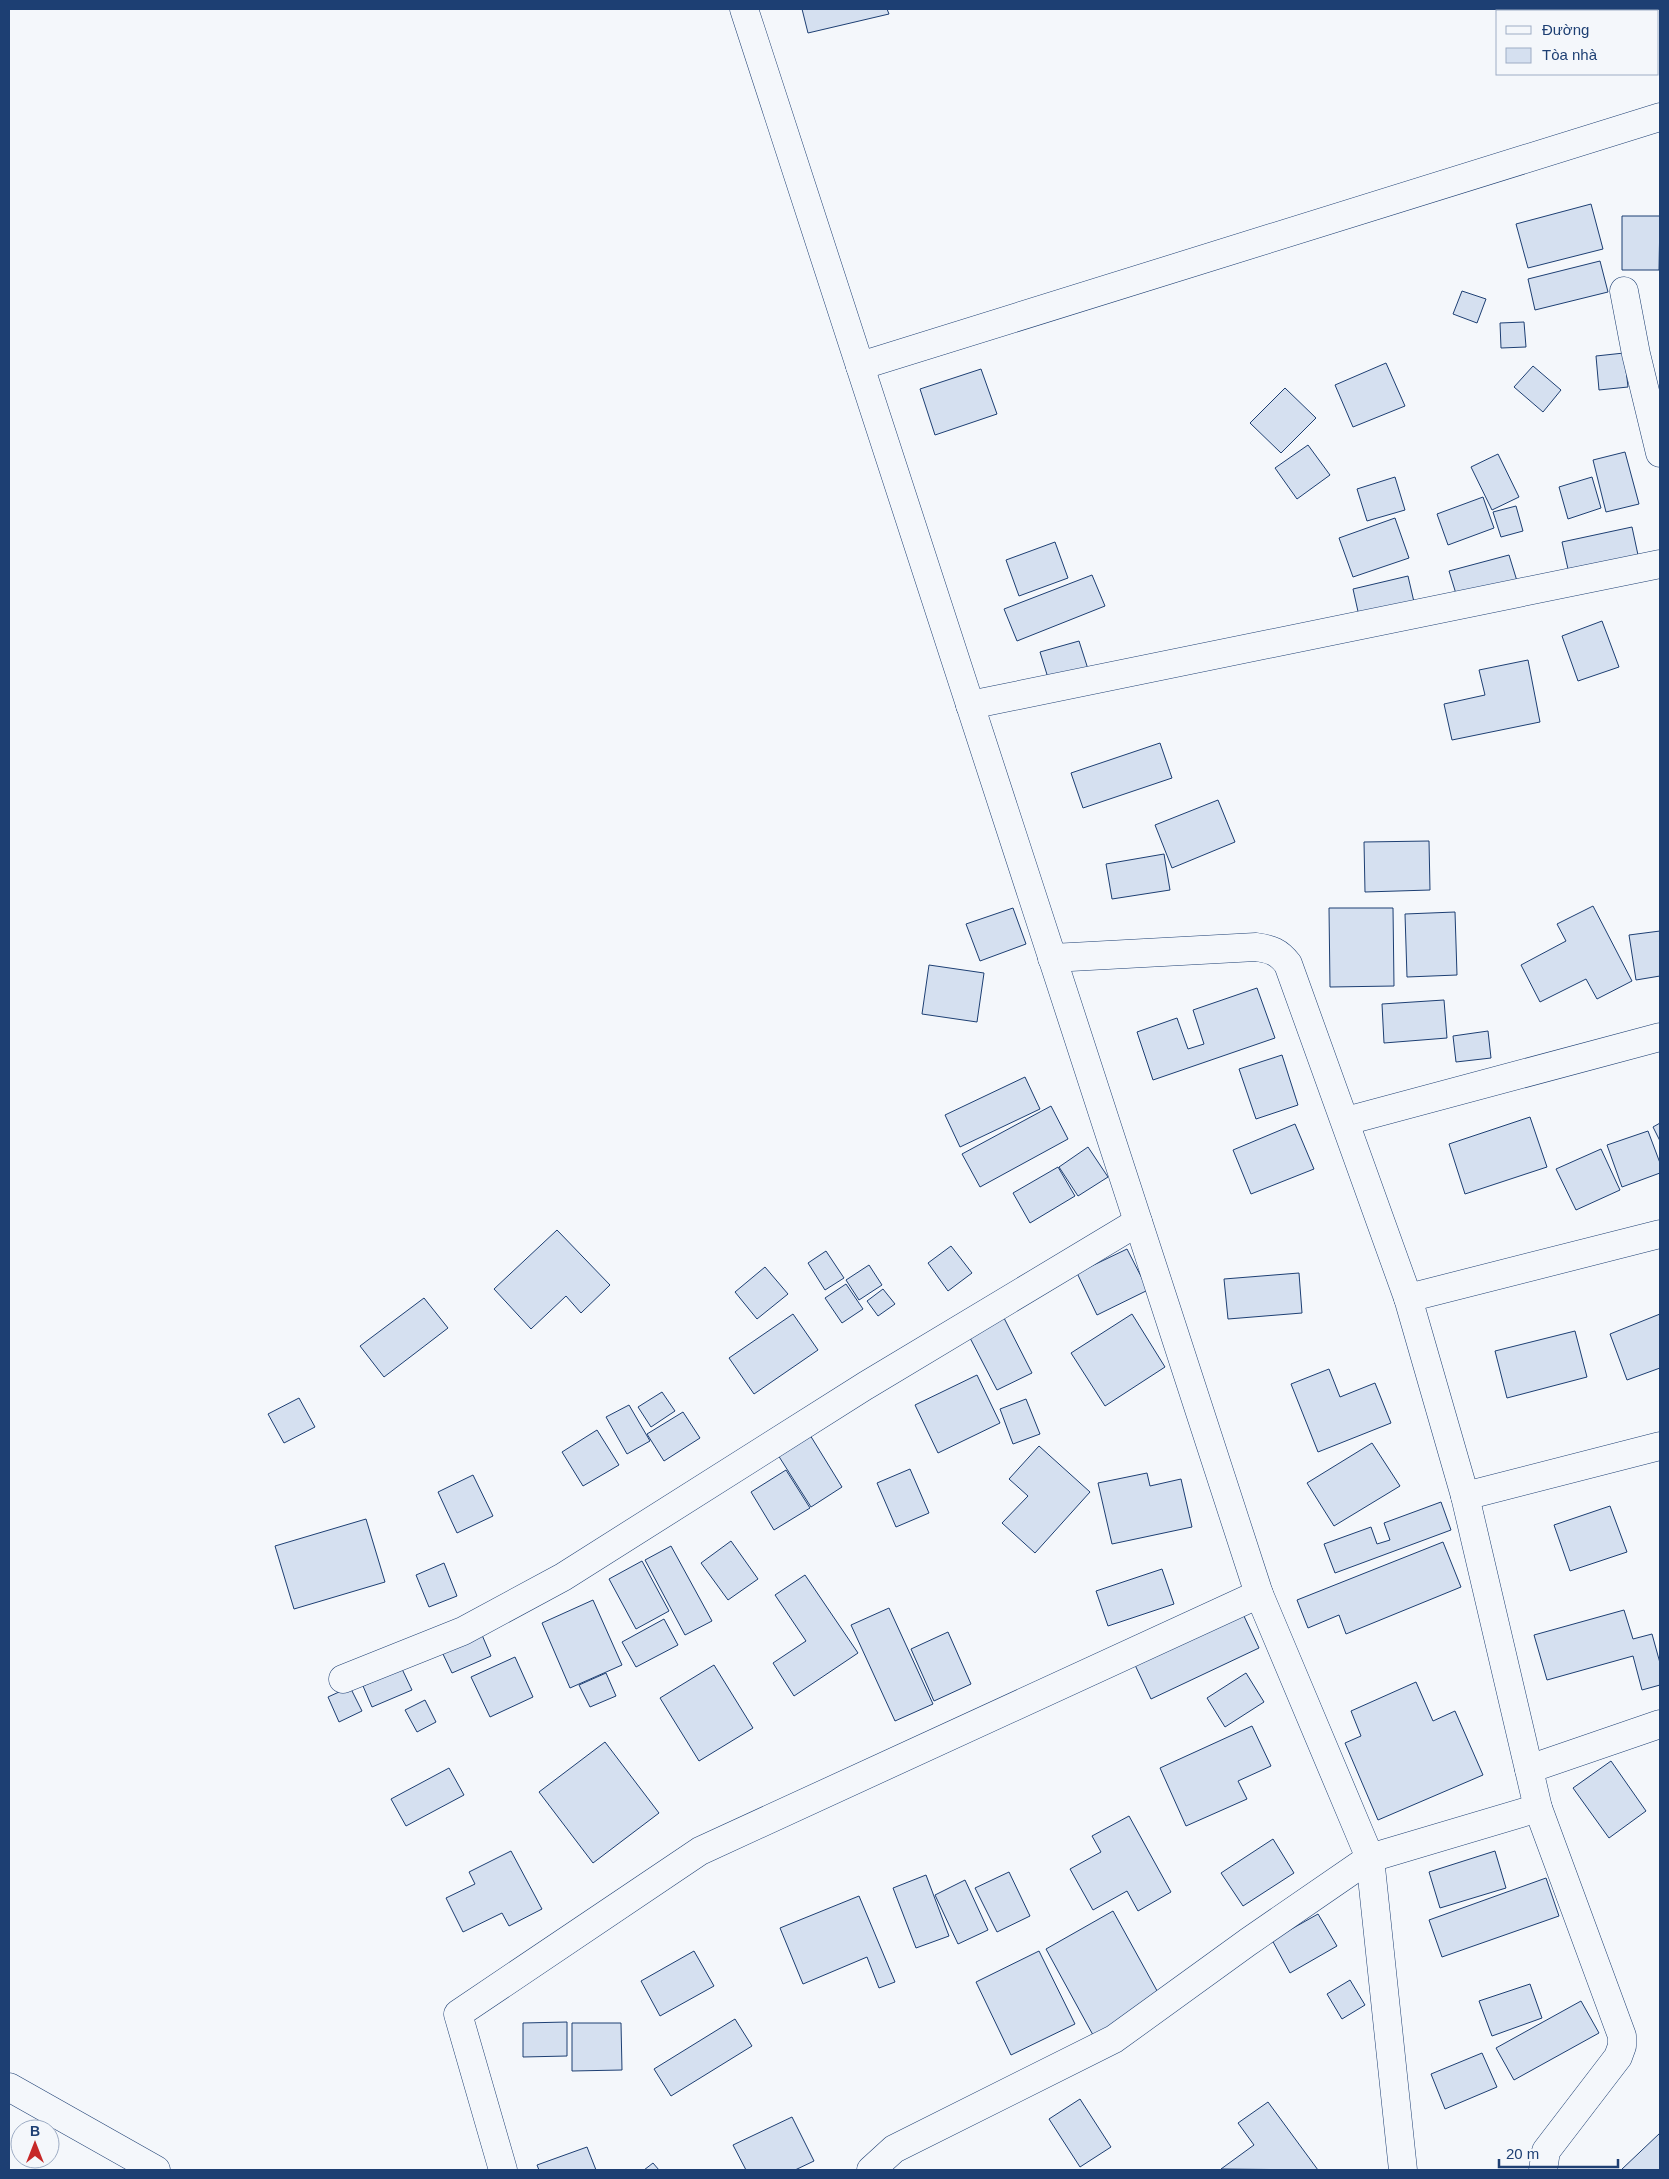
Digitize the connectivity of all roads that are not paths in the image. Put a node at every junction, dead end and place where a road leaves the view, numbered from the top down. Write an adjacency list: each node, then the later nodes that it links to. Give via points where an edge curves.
1 (744, 9): 4 (main road)
2 (1660, 117): 4 (main road)
3 (1624, 291): 5 (main road)
4 (860, 366): 7 (main road)
5 (1660, 453)
6 (1660, 564): 7 (main road)
7 (970, 705): 8 (main road)
8 (1052, 958): 10 (main road, via 1256,947 1269,948 1280,954 1288,964); 11 (main road)
9 (1660, 1037): 10 (main road)
10 (1346, 1121): 13 (main road)
11 (1138, 1222): 16 (main road); 17 (main road, via 865,1386 563,1577 463,1631)
12 (1660, 1234): 13 (main road)
13 (1408, 1298): 15 (main road)
14 (1660, 1446): 15 (main road)
15 (1466, 1496): 19 (main road)
16 (1259, 1594): 21 (main road); 24 (main road, via 700,1852 458,2014)
17 (343, 1679)
18 (1660, 1724): 19 (main road)
19 (1529, 1769): 20 (main road)
20 (1538, 1808): 21 (main road); 27 (main road, via 1618,2027 1622,2046 1618,2057 1546,2151)
21 (1370, 1858): 25 (main road, via 1114,2039 894,2150); 26 (main road)
22 (9, 2087): 23 (main road)
23 (156, 2170)
24 (503, 2170)
25 (871, 2170)
26 (1403, 2170)
27 (1542, 2170)

